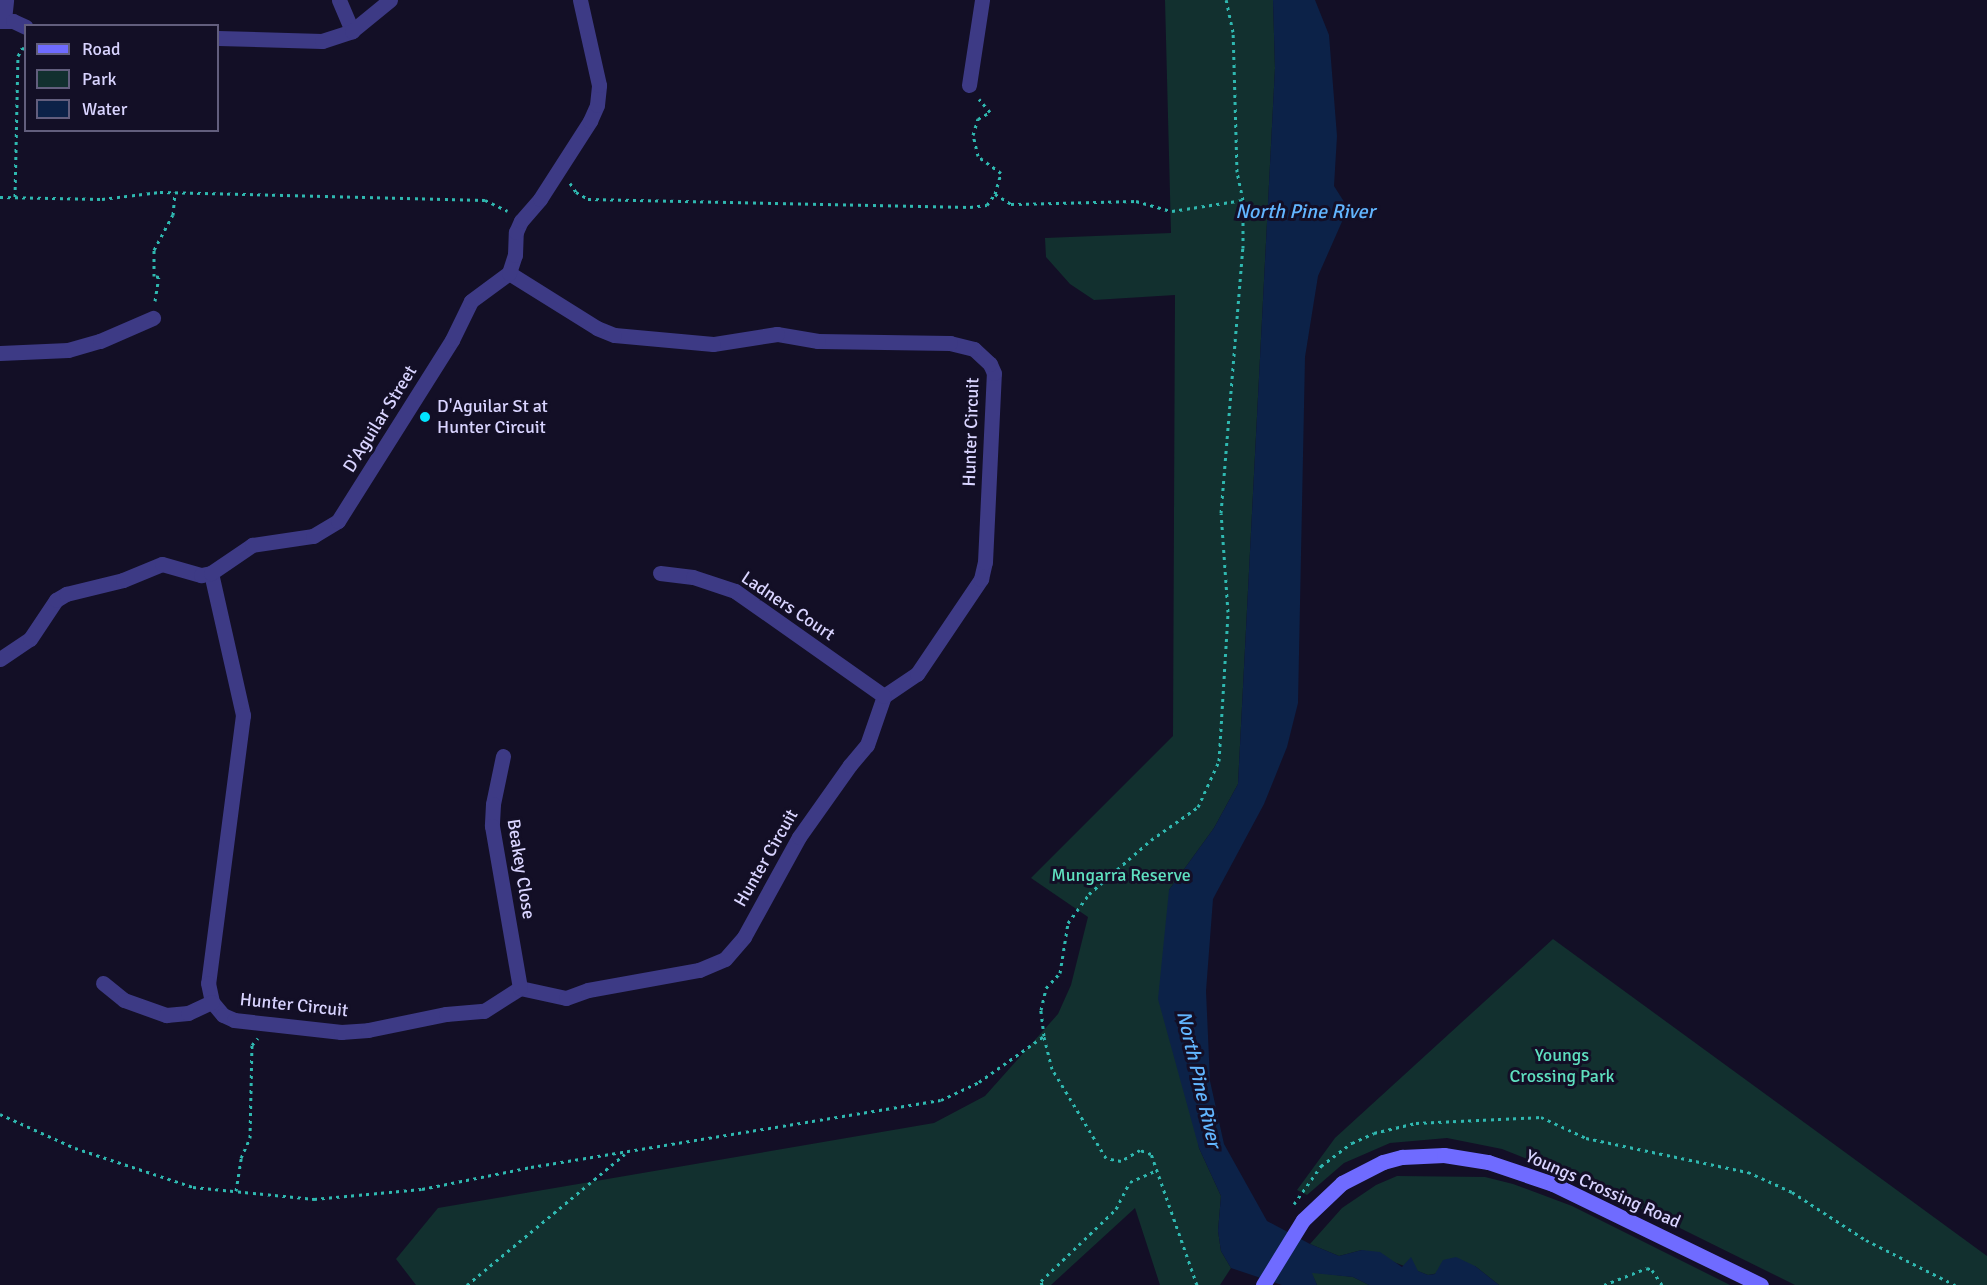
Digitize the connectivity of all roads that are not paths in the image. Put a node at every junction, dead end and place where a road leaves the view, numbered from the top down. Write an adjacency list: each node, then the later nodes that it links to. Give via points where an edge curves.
1 (6, 0): 6 (street)
2 (339, 0): 8 (street)
3 (390, 0): 8 (street)
4 (580, 0): 11 (street, via 597,67 597,105 558,173 516,232)
5 (982, 0): 10 (street)
6 (2, 20): 7 (street)
7 (24, 26)
8 (352, 32): 9 (street, via 322,41)
9 (219, 38)
10 (969, 85)
11 (509, 273): 14 (street, D'Aguilar Street, via 471,302 452,340 338,521 313,536 252,545); 17 (street, Hunter Circuit, via 614,335 713,344 777,334 818,341 950,343 974,349 990,364 995,384 981,579 917,674)
12 (153, 318): 13 (street, via 68,350)
13 (0, 353)
14 (210, 573): 16 (street, via 162,564 123,580 66,594 56,600 30,639); 21 (street, via 243,715 208,983)
15 (660, 573): 17 (street, Ladners Court, via 714,582 735,591)
16 (0, 659)
17 (884, 696): 20 (street, Hunter Circuit, via 867,745 799,837 744,937 725,959 699,970 588,990 566,998)
18 (503, 756): 20 (street, Beakey Close, via 492,826)
19 (103, 983): 21 (street, via 124,1000 166,1015 188,1012)
20 (520, 988): 21 (street, Hunter Circuit, via 484,1011 341,1032 234,1020)
21 (212, 1002)
22 (1263, 1285): 23 (main road, Youngs Crossing Road, via 1313,1207 1355,1174 1402,1157 1444,1155 1488,1162 1553,1184)
23 (1761, 1285)

